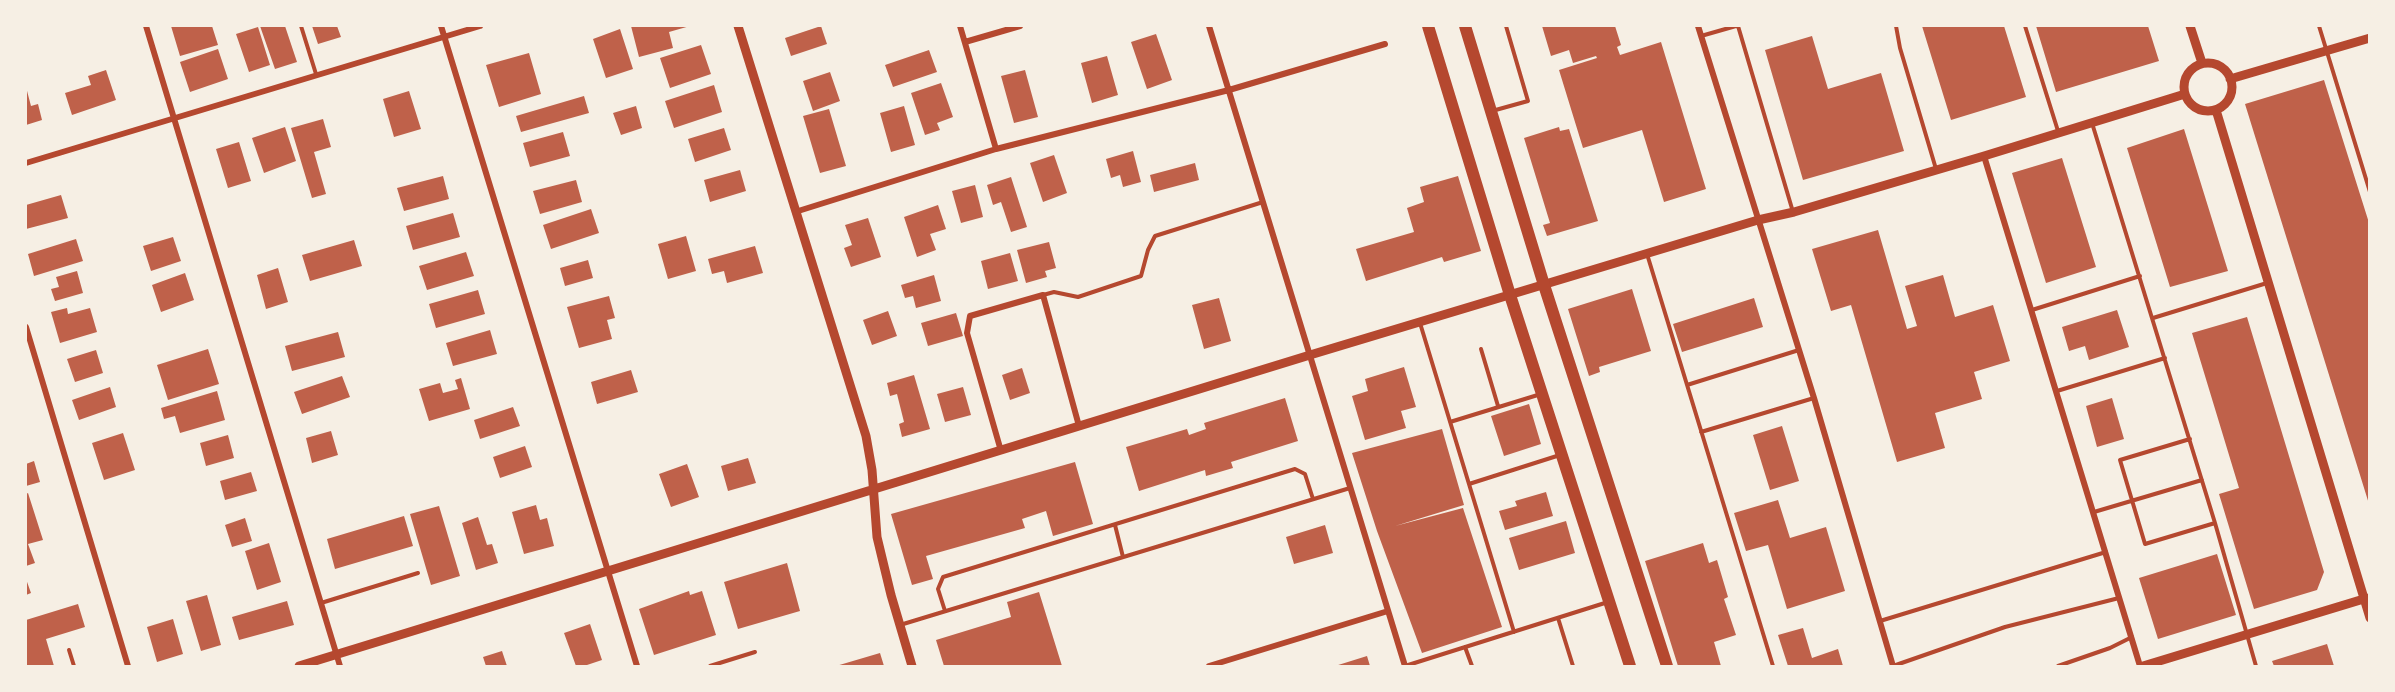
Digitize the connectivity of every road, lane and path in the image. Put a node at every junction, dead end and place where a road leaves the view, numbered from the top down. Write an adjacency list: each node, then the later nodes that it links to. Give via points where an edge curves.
1 (146, 26): 31 (street)
2 (301, 26): 25 (lane)
3 (441, 26): 18 (street)
4 (480, 26): 18 (street)
5 (738, 26): 40 (street)
6 (960, 26): 21 (street)
7 (1020, 26): 21 (street)
8 (1209, 26): 27 (street)
9 (1428, 26): 48 (main road)
10 (1465, 26): 30 (main road)
11 (1506, 26): 30 (lane, via 1528,101)
12 (1698, 26): 19 (street)
13 (1737, 26): 19 (lane); 41 (lane)
14 (1896, 26): 37 (lane)
15 (2025, 26): 33 (lane)
16 (2190, 26): 24 (street)
17 (2319, 26): 23 (lane)
18 (444, 36): 25 (street); 80 (street)
19 (1701, 36): 42 (street)
20 (2370, 38): 23 (street)
21 (965, 42): 34 (street)
22 (1385, 44): 27 (street)
23 (2326, 51): 26 (street); 38 (lane)
24 (2202, 63): 26 (street, via 2217,64); 28 (street, via 2189,71)
25 (316, 74): 31 (street)
26 (2230, 79): 29 (street, via 2229,99)
27 (1228, 90): 34 (street); 39 (street)
28 (2184, 94): 29 (street, via 2200,110); 32 (street)
29 (2216, 110): 45 (street)
30 (1491, 111): 46 (main road)
31 (174, 118): 36 (street); 84 (street)
32 (2092, 123): 33 (street); 44 (lane)
33 (2058, 133): 35 (street)
34 (996, 149): 40 (street)
35 (1984, 156): 37 (street); 49 (street)
36 (26, 164)
37 (1936, 170): 41 (street)
38 (2370, 192)
39 (1263, 202): 47 (lane, via 1155,236 1141,276 1078,297 1054,292); 55 (street)
40 (795, 212): 71 (street, via 866,436)
41 (1794, 212): 42 (street)
42 (1758, 220): 43 (street); 54 (street)
43 (1646, 254): 46 (street); 57 (lane)
44 (2140, 276): 49 (lane); 50 (lane)
45 (2269, 282): 50 (lane); 82 (street)
46 (1544, 285): 48 (street); 110 (main road)
47 (1043, 295): 63 (street); 66 (street, via 970,316 967,333)
48 (1510, 295): 51 (street); 59 (main road)
49 (2032, 310): 58 (street)
50 (2153, 318): 56 (lane)
51 (1420, 322): 55 (street); 62 (lane)
52 (26, 327): 99 (street)
53 (1481, 349): 61 (lane)
54 (1799, 350): 57 (lane); 60 (street)
55 (1310, 356): 63 (street); 70 (street)
56 (2165, 358): 58 (lane); 65 (lane)
57 (1687, 385): 64 (lane)
58 (2057, 392): 74 (street)
59 (1541, 393): 61 (lane); 67 (main road)
60 (1814, 398): 64 (lane); 89 (street)
61 (1498, 406): 62 (lane)
62 (1450, 422): 69 (lane)
63 (1079, 426): 66 (street)
64 (1701, 432): 111 (lane)
65 (2190, 440): 68 (lane); 73 (lane, via 2120,460)
66 (1001, 451): 71 (street)
67 (1561, 455): 69 (lane); 83 (main road)
68 (2202, 480): 73 (lane); 75 (lane)
69 (1469, 484): 91 (lane)
70 (1350, 488): 72 (lane); 86 (street)
71 (873, 491): 80 (street); 90 (street, via 877,537)
72 (1313, 499): 76 (lane, via 1305,474 1295,469); 78 (lane)
73 (2133, 501): 74 (lane); 75 (lane, via 2145,544)
74 (2094, 512): 77 (street)
75 (2215, 524): 92 (lane)
76 (1115, 525): 78 (lane); 85 (lane, via 943,578 938,589)
77 (2106, 552): 81 (street); 89 (lane)
78 (1123, 557): 85 (lane)
79 (418, 573): 84 (lane)
80 (608, 573): 97 (street); 102 (street)
81 (2120, 597): 93 (street); 112 (lane, via 2005,627)
82 (2367, 598): 88 (street); 92 (street)
83 (1609, 601): 87 (lane); 109 (main road)
84 (321, 603): 97 (street)
85 (945, 611): 90 (lane)
86 (1388, 611): 105 (street); 106 (street)
87 (1558, 618): 91 (lane); 108 (lane)
88 (2370, 618)
89 (1880, 621): 112 (street)
90 (899, 625): 104 (street)
91 (1514, 632): 94 (lane)
92 (2246, 633): 114 (street); 115 (lane)
93 (2132, 637): 113 (lane); 114 (street)
94 (1465, 647): 106 (lane); 107 (lane)
95 (69, 650): 98 (lane)
96 (755, 652): 103 (lane)
97 (337, 656): 100 (street); 101 (street)
98 (74, 666)
99 (128, 666)
100 (299, 666)
101 (340, 666)
102 (637, 666)
103 (710, 666)
104 (912, 666)
105 (1214, 666)
106 (1405, 666)
107 (1472, 666)
108 (1573, 666)
109 (1630, 666)
110 (1667, 666)
111 (1773, 666)
112 (1893, 666)
113 (2058, 666)
114 (2141, 666)
115 (2256, 666)

